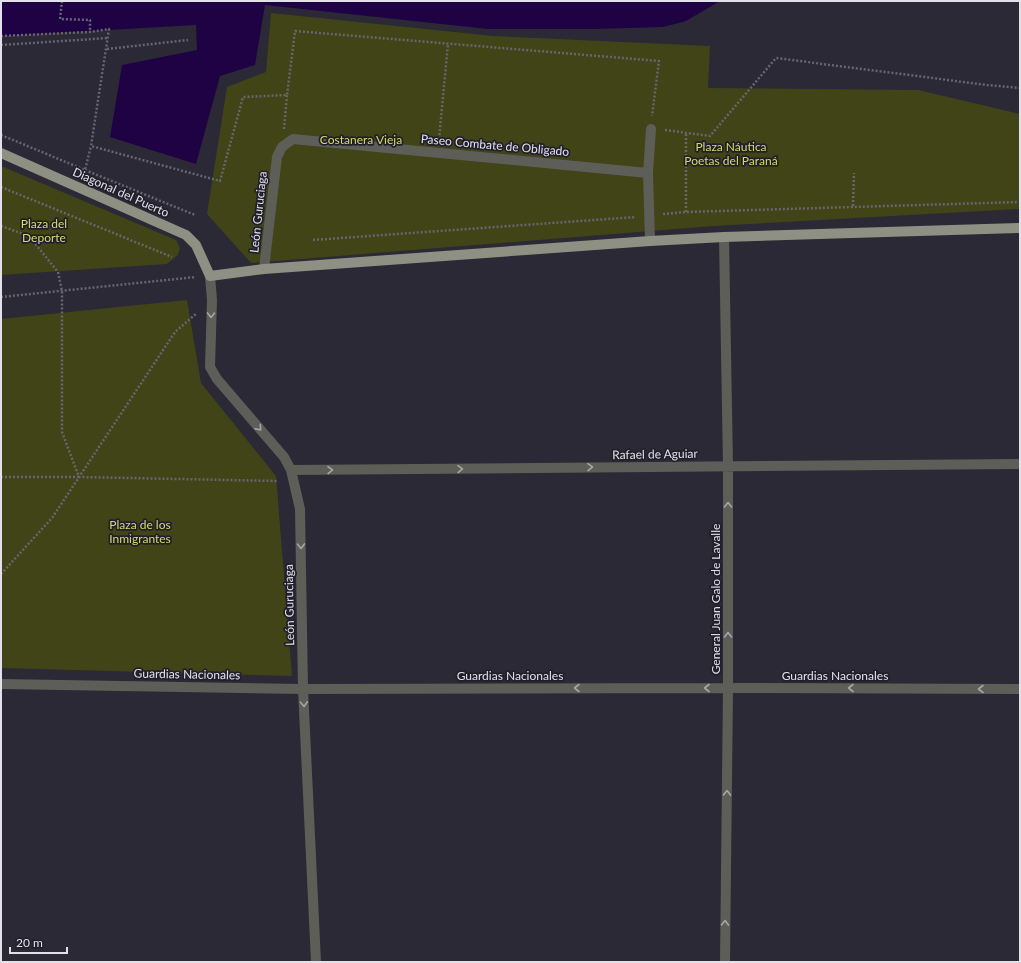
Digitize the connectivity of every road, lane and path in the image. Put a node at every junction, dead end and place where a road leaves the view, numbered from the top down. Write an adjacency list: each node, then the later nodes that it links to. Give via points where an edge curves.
1 (62, 1): 2 (path, via 60,19 90,20)
2 (90, 32): 3 (path); 4 (path, via 109,29)
3 (1, 36)
4 (108, 38): 7 (path); 8 (path)
5 (188, 40): 8 (path)
6 (448, 44): 10 (path, via 295,31); 11 (path, via 659,61); 17 (path)
7 (1, 45)
8 (107, 50): 14 (path)
9 (1020, 88): 12 (path, via 776,58 710,136)
10 (287, 95): 14 (path, via 243,97 220,181); 15 (path)
11 (651, 129): 12 (path); 19 (street)
12 (686, 133): 24 (path)
13 (1, 135): 18 (path)
14 (91, 146): 18 (path)
15 (282, 147): 17 (street, Paseo Combate de Obligado, via 293,139); 33 (street, León Guruciaga, via 277,157)
16 (1, 153): 34 (main road, Diagonal del Puerto, via 186,235 196,245)
17 (438, 153): 19 (street, Paseo Combate de Obligado)
18 (85, 170): 25 (path)
19 (648, 173): 26 (street)
20 (854, 173): 23 (path)
21 (1, 187): 32 (path)
22 (1020, 202): 23 (path)
23 (853, 206): 24 (path)
24 (686, 212): 26 (path)
25 (195, 215)
26 (650, 216): 30 (path); 31 (street)
27 (1, 226): 35 (path, via 29,236 58,272)
28 (1020, 228): 29 (main road)
29 (724, 237): 31 (main road); 39 (street, General Juan Galo de Lavalle)
30 (313, 240)
31 (650, 240): 33 (main road)
32 (172, 257)
33 (264, 269): 34 (main road)
34 (210, 276): 35 (path); 37 (street, León Guruciaga)
35 (62, 291): 36 (path); 42 (path, via 62,432)
36 (1, 297)
37 (212, 300): 40 (street, León Guruciaga, one-way to 40, via 210,367 217,379 284,457); 42 (path, via 175,332)
38 (1020, 464): 39 (street, Rafael de Aguiar)
39 (728, 466): 40 (street, Rafael de Aguiar, one-way to 39); 46 (street, General Juan Galo de Lavalle, one-way to 39)
40 (291, 470): 43 (street, León Guruciaga)
41 (1, 477): 42 (path)
42 (79, 477): 43 (path); 44 (path, via 52,518)
43 (293, 481): 47 (street, León Guruciaga, one-way to 47, via 300,509)
44 (1, 574)
45 (1, 684): 47 (street, Guardias Nacionales)
46 (728, 688): 47 (street, Guardias Nacionales, one-way to 47); 48 (street, Guardias Nacionales, one-way to 46); 50 (street, General Juan Galo de Lavalle, one-way to 46)
47 (303, 689): 49 (street, León Guruciaga, one-way to 49)
48 (1020, 689)
49 (316, 962)
50 (725, 962)

